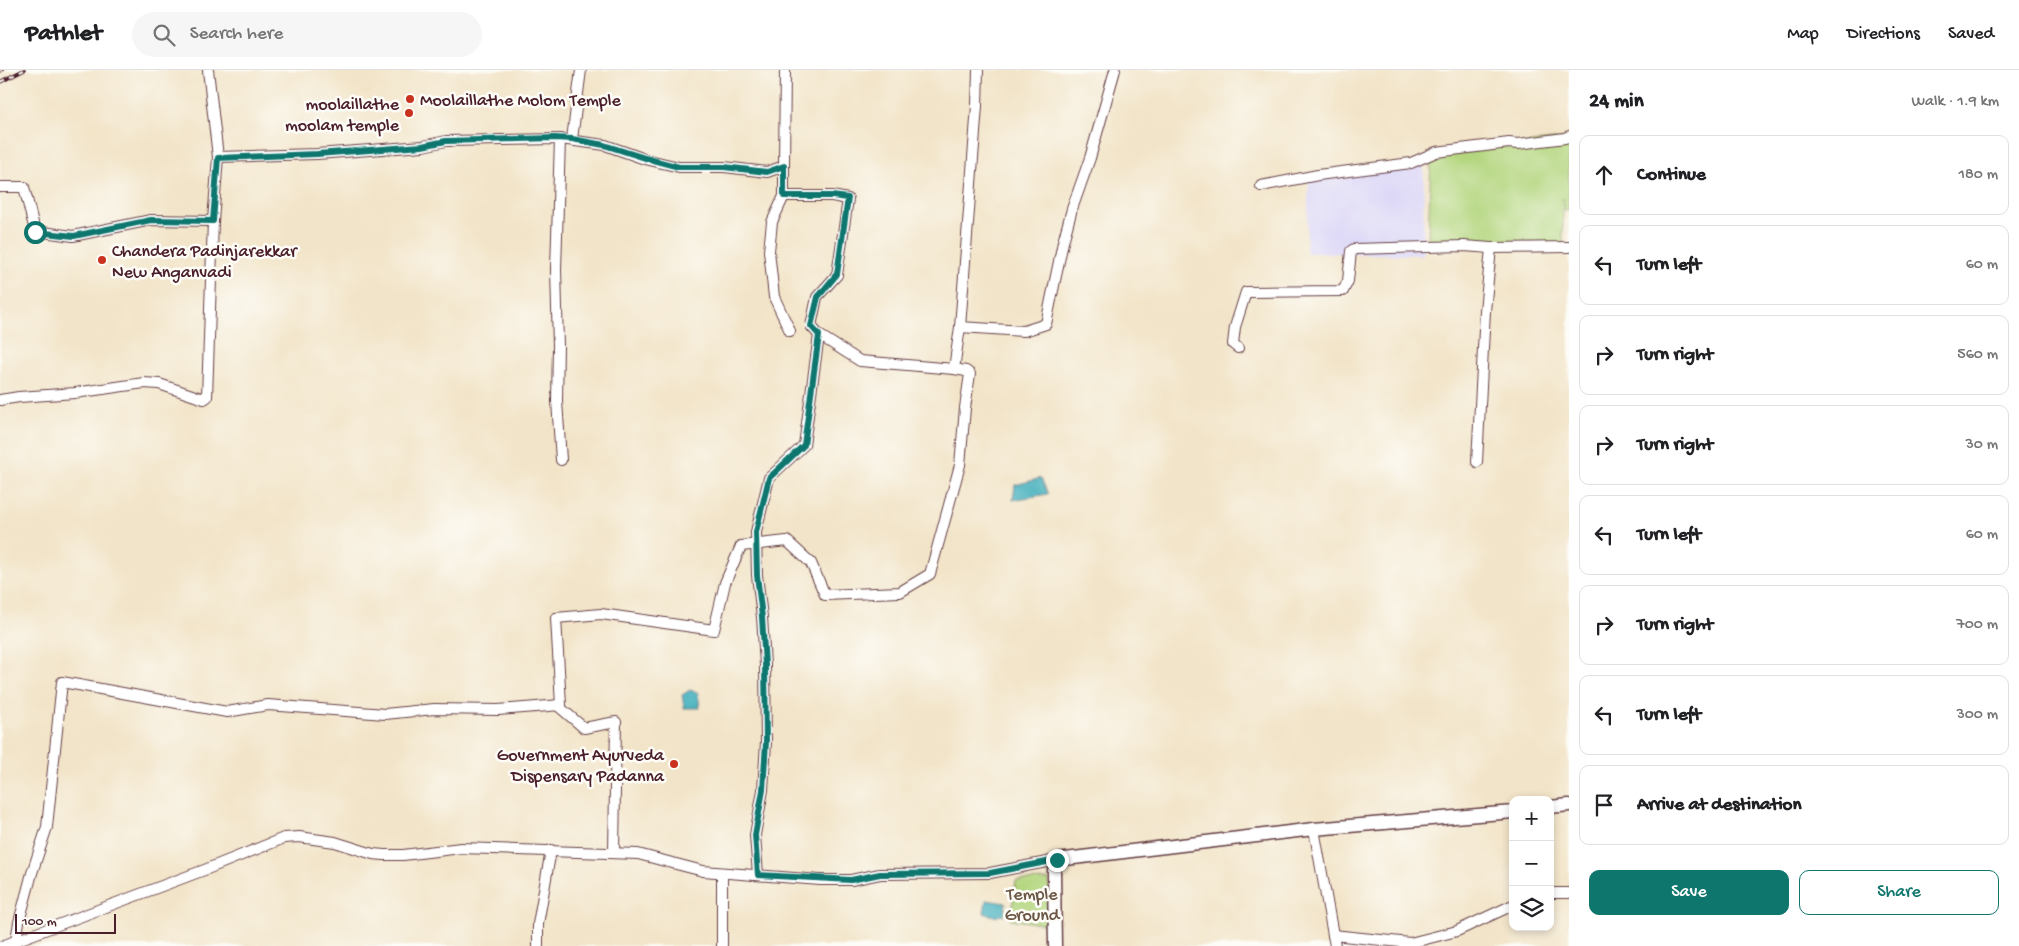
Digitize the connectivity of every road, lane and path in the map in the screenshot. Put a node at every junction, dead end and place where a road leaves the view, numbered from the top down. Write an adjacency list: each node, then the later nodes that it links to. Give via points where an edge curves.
1 (208, 70): 9 (street)
2 (582, 70): 8 (street)
3 (785, 70): 10 (street)
4 (978, 70): 17 (street)
5 (1115, 70): 17 (street, via 1063,242 1046,324 1024,331)
6 (1569, 136): 11 (street, via 1436,152 1411,163)
7 (560, 138): 8 (street); 9 (street, via 446,141 422,146 317,154); 23 (street, via 556,268)
8 (572, 139): 10 (street, via 679,167 724,167 767,172)
9 (218, 158): 14 (street)
10 (784, 166): 13 (street)
11 (1261, 186)
12 (0, 187): 14 (street, via 24,188 35,232 74,236 151,220)
13 (784, 196): 18 (street, via 772,222 768,251 774,297); 19 (street, via 848,198 837,274 818,297 811,326)
14 (213, 221): 22 (street, via 207,396 204,399 159,384 144,383)
15 (1569, 246): 16 (street)
16 (1491, 248): 20 (street, via 1354,249 1343,291 1246,292 1235,326 1233,344); 24 (street)
17 (960, 327): 21 (street)
18 (790, 331)
19 (819, 335): 21 (street, via 860,361); 25 (street, via 804,445 769,478)
20 (1238, 348)
21 (954, 369): 25 (street, via 970,374 960,465 930,574 900,592 825,595 811,563 787,541)
22 (0, 400)
23 (561, 460)
24 (1477, 462)
25 (756, 544): 26 (street, via 742,546 725,583 714,630 601,614 556,618 561,705); 35 (street, via 765,665 766,742 763,790 755,835)
26 (556, 705): 32 (street, via 584,728 616,722); 40 (street, via 385,714 268,705 227,712 62,682 47,827)
27 (1569, 805): 28 (main road)
28 (1554, 807)
29 (1509, 812): 30 (main road)
30 (1314, 830): 33 (main road); 39 (street)
31 (551, 850): 32 (street); 40 (street, via 461,848 384,855 335,842 284,838); 42 (street, via 538,924)
32 (614, 853): 34 (street, via 653,856 703,871)
33 (1057, 860): 35 (street, via 990,873 880,874 851,880); 44 (main road, via 1054,871)
34 (722, 873): 35 (street); 43 (street)
35 (758, 875)
36 (1554, 893): 37 (street)
37 (1569, 893)
38 (1509, 907): 39 (street, via 1457,931 1410,943)
39 (1333, 935): 45 (street)
40 (16, 940): 41 (street)
41 (2, 946)
42 (538, 946)
43 (722, 946)
44 (1055, 946)
45 (1335, 946)

